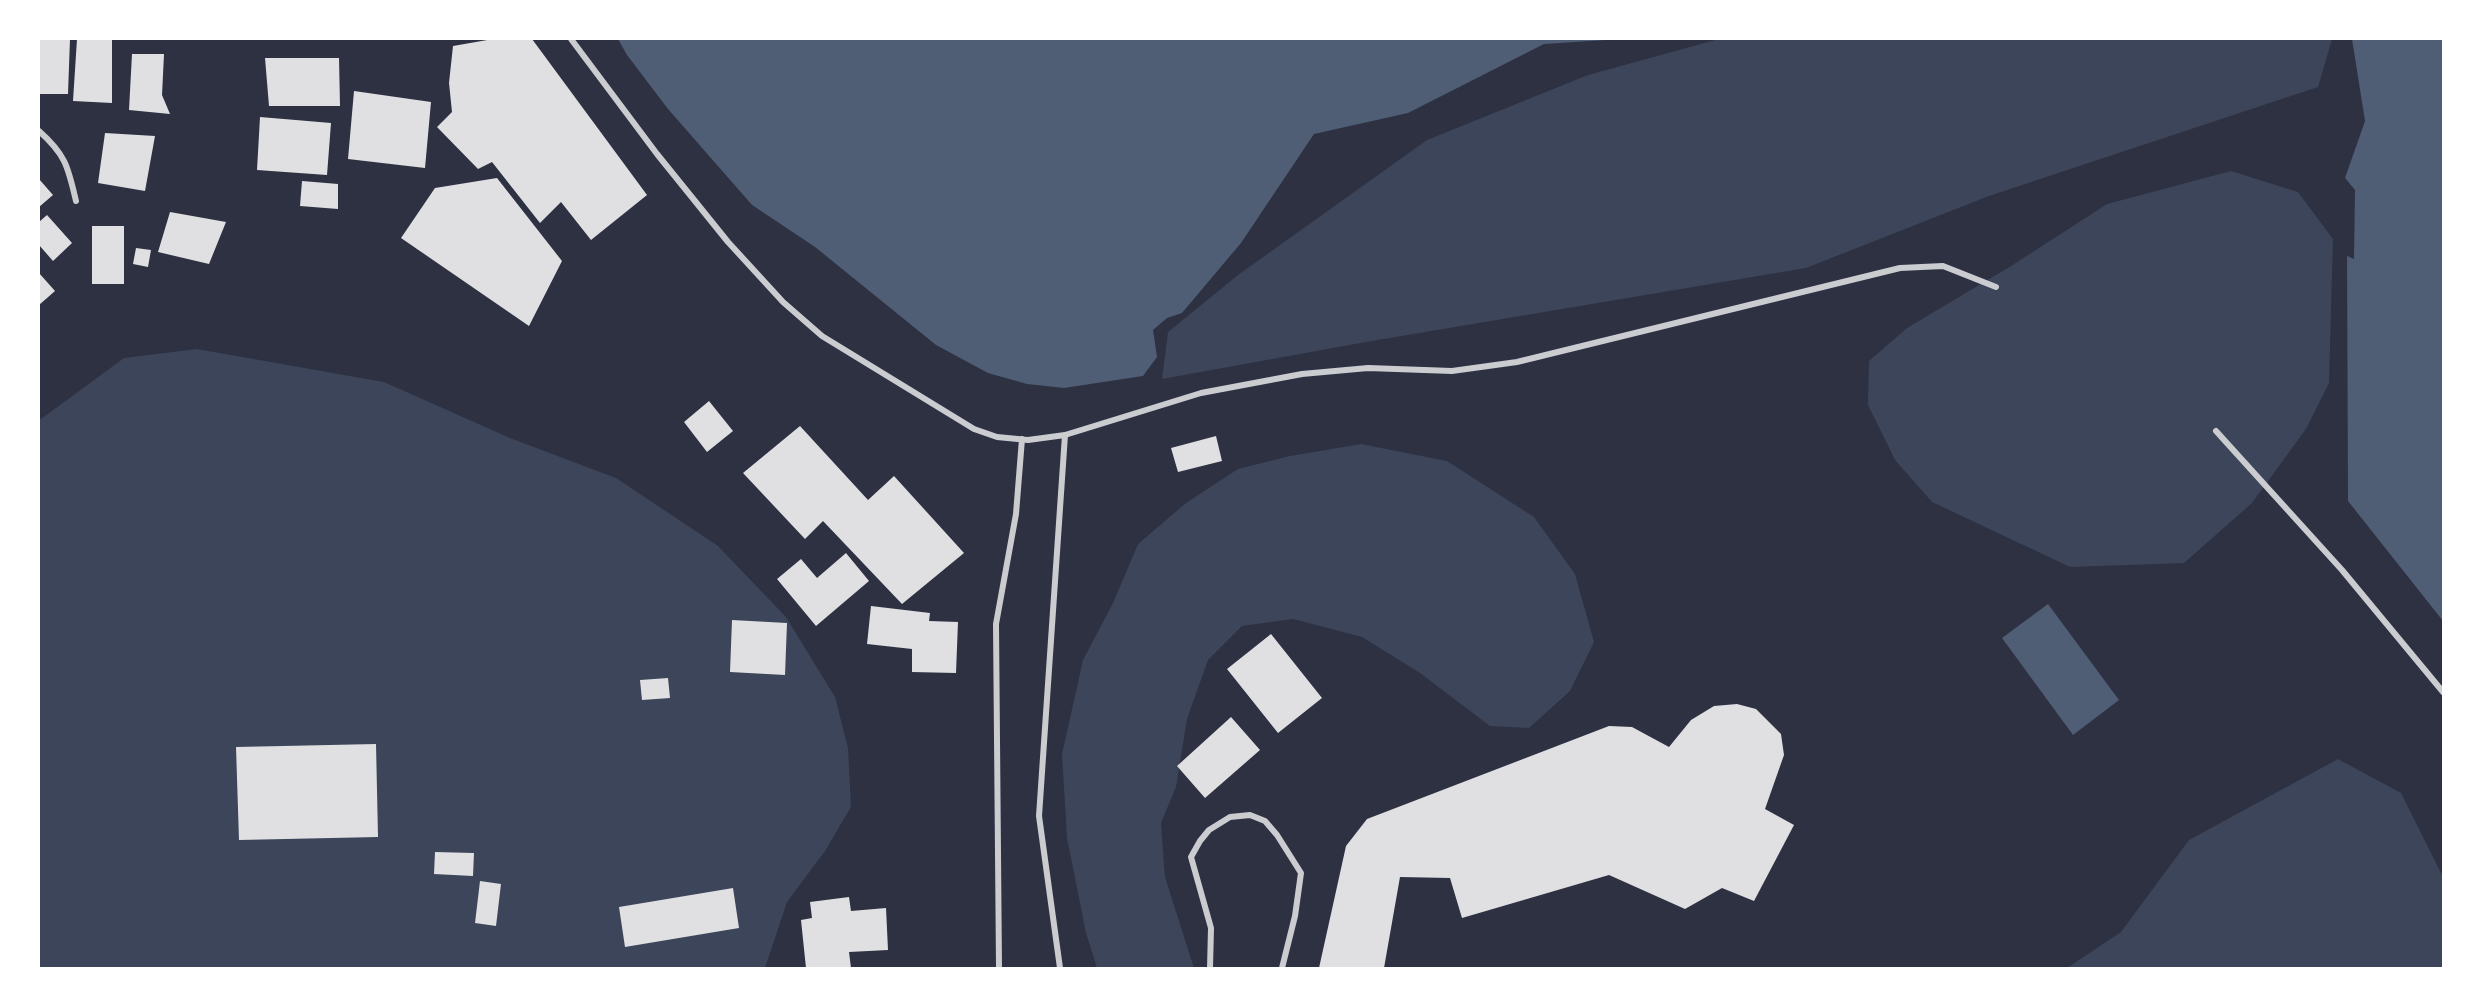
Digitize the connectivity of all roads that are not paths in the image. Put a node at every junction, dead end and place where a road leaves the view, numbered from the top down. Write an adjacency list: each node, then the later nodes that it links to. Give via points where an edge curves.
1 (572, 39): 7 (street, via 657,154 783,302 822,336 974,429 997,437)
2 (39, 131): 3 (street, via 57,146)
3 (76, 201)
4 (1996, 286): 6 (street, via 1943,266 1899,268 1517,362 1452,371 1368,368 1302,374 1201,393)
5 (2216, 431): 8 (street, via 2342,570)
6 (1065, 435): 7 (street); 10 (street, via 1039,816)
7 (1022, 439): 9 (street, via 1016,514 996,624)
8 (2443, 692)
9 (999, 968)
10 (1060, 968)
11 (1210, 968): 12 (street, via 1211,928 1191,857 1209,830 1230,817 1250,815 1265,821 1301,873)
12 (1282, 968)

